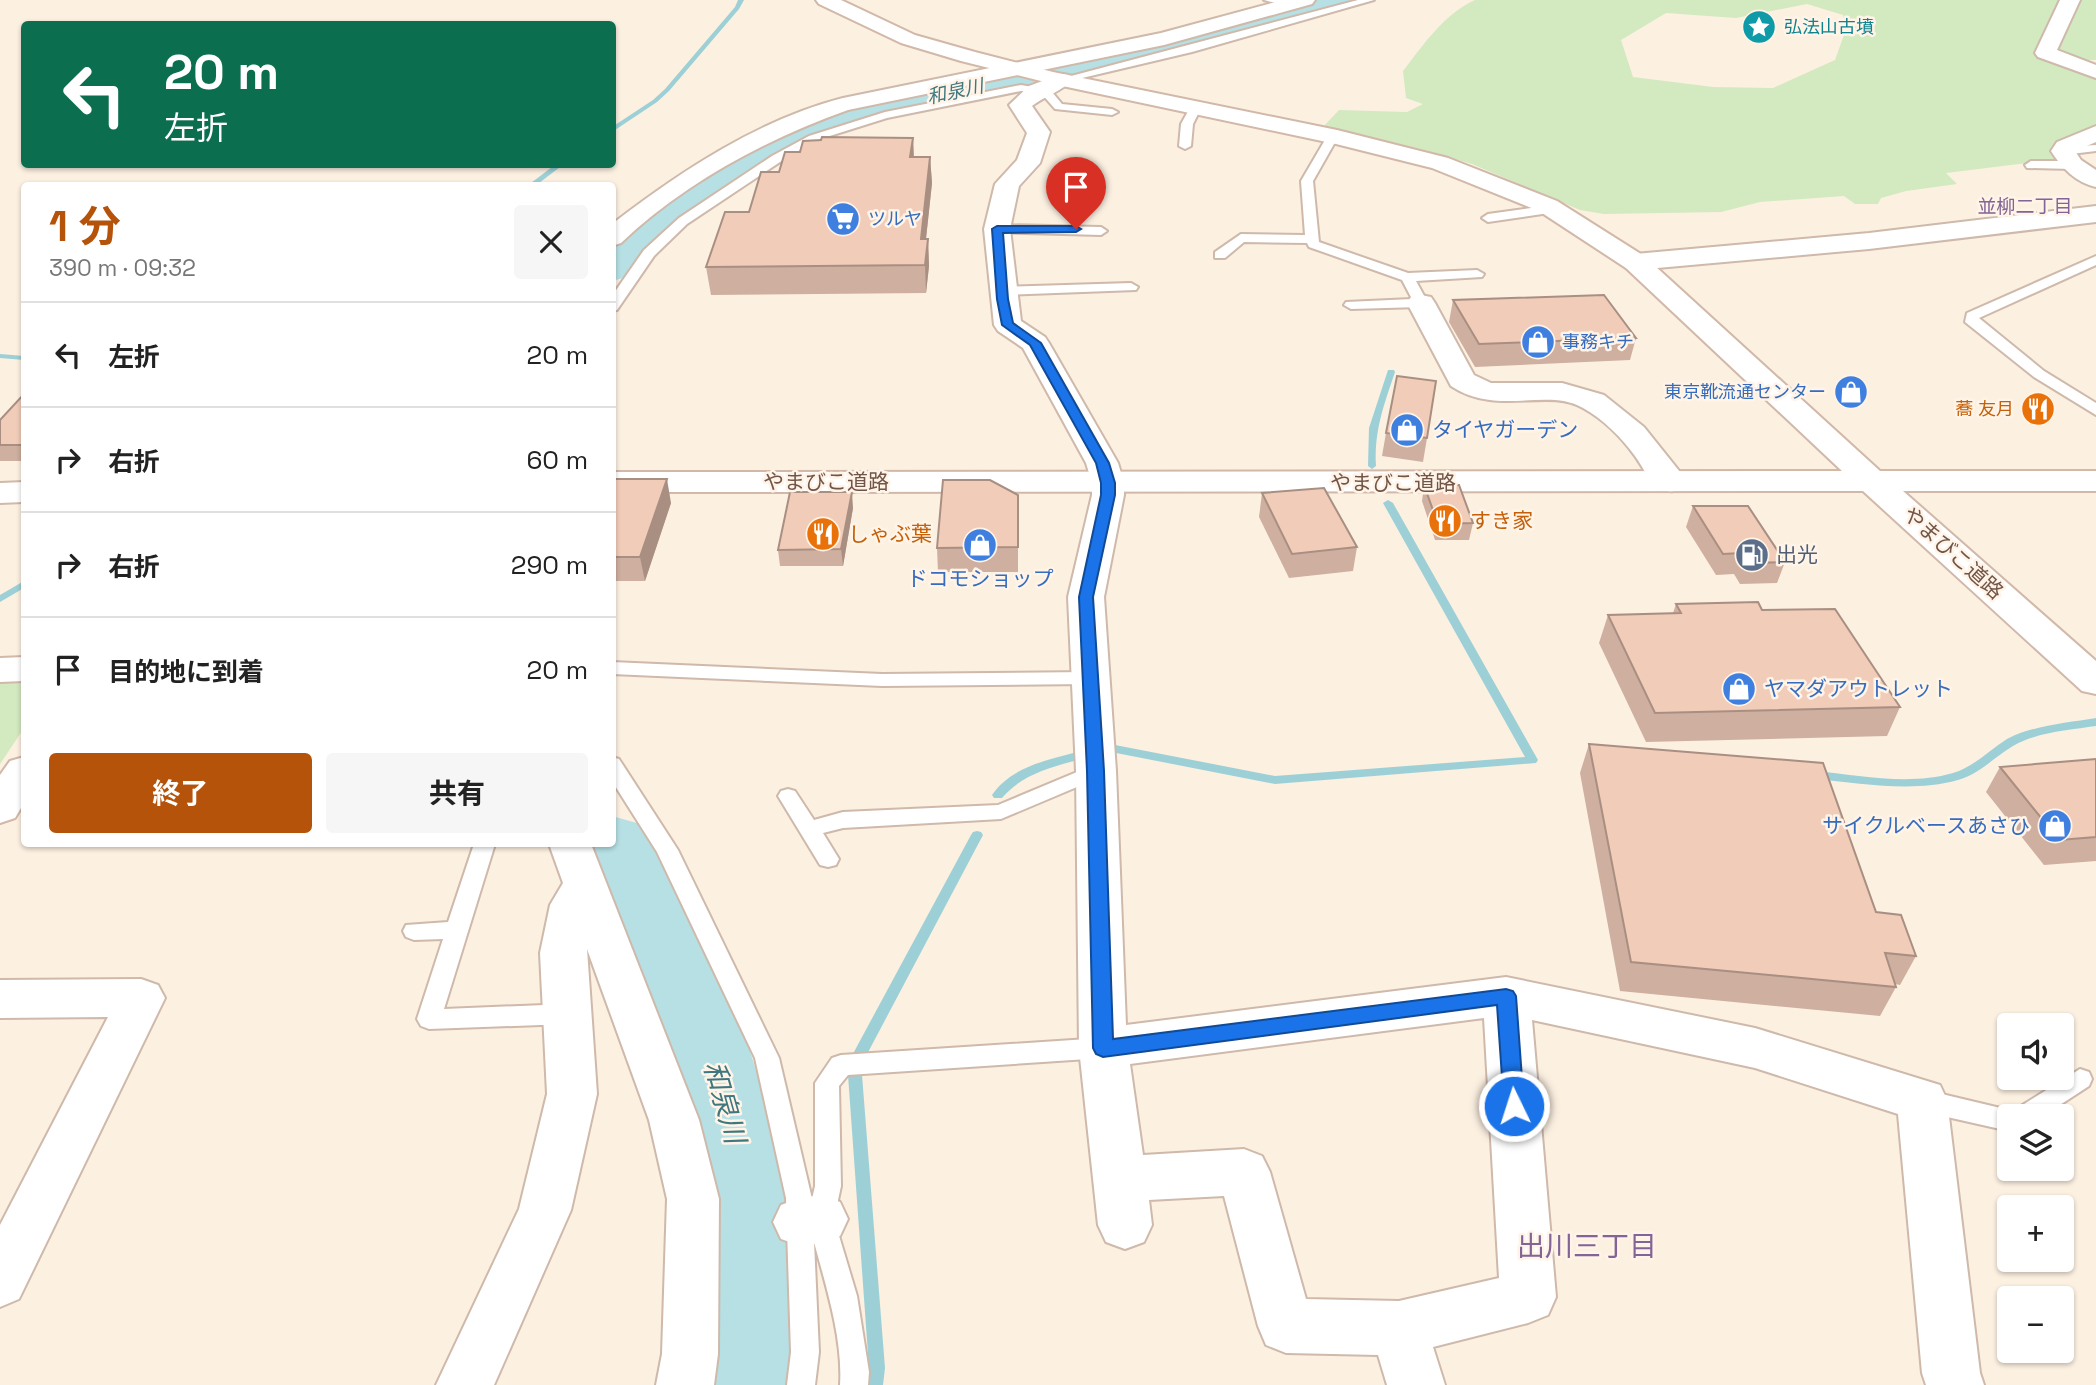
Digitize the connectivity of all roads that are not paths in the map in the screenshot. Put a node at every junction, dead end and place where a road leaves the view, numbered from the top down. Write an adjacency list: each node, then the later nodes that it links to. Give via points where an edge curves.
1 (826, 0): 11 (street, via 908,39)
2 (1269, 0): 5 (lane)
3 (1369, 0): 6 (lane)
4 (2070, 0): 9 (street, via 2045,53)
5 (1297, 2): 11 (street)
6 (1183, 51): 7 (lane); 11 (lane)
7 (1218, 53)
8 (2096, 62): 9 (street)
9 (2069, 64): 10 (street)
10 (2096, 72)
11 (1039, 80): 12 (lane); 13 (street); 26 (street, via 1020,105 1038,135 1028,163 1007,184); 28 (street, via 843,105 778,128 687,180); 37 (lane, via 1021,88 885,115 813,138 683,221 649,253)
12 (1059, 107): 14 (lane); 15 (lane)
13 (1195, 108): 17 (street); 18 (lane, via 1187,124)
14 (1112, 112)
15 (1047, 122)
16 (2096, 133): 20 (street, via 2065,147)
17 (1336, 137): 23 (street, via 1440,163); 29 (lane, via 1307,181)
18 (1185, 146)
19 (2096, 148): 20 (lane)
20 (2068, 158): 21 (lane); 22 (street)
21 (2031, 165)
22 (2096, 180)
23 (1552, 209): 25 (lane); 32 (street)
24 (2096, 214): 32 (street)
25 (1488, 218)
26 (997, 229): 27 (lane); 35 (street)
27 (1101, 231)
28 (616, 235)
29 (1312, 239): 30 (lane, via 1241,238); 36 (lane, via 1314,244)
30 (1220, 255)
31 (2096, 260): 39 (lane, via 1972,316 1972,322 2039,374)
32 (1635, 262): 40 (street)
33 (1477, 274): 36 (lane)
34 (1131, 287): 35 (lane)
35 (1002, 290): 44 (street, via 1008,325 1035,343 1102,463)
36 (1414, 290): 38 (lane); 43 (street, via 1468,386 1484,391 1573,394 1592,400 1642,443 1657,469)
37 (616, 301)
38 (1350, 305)
39 (2096, 410)
40 (1872, 481): 41 (street); 43 (street, やまびこ道路); 51 (street, やまびこ道路)
41 (2096, 481)
42 (616, 482): 44 (street, やまびこ道路)
43 (1672, 482): 44 (street, やまびこ道路)
44 (1108, 483): 50 (street, via 1086,597)
45 (21, 492): 46 (street)
46 (0, 493)
47 (616, 668): 50 (lane, via 882,680)
48 (21, 669): 49 (street)
49 (0, 670)
50 (1090, 678): 53 (street)
51 (2096, 682)
52 (616, 770): 71 (lane, via 667,850 767,1058 799,1198)
53 (1096, 771): 57 (lane, via 1001,812 843,820); 66 (street)
54 (21, 776): 56 (street)
55 (788, 796): 57 (lane)
56 (0, 808)
57 (809, 829): 59 (lane)
58 (483, 847): 61 (lane)
59 (828, 859)
60 (578, 863): 65 (street, via 563,953); 75 (street, via 674,1120 693,1199 690,1353)
61 (457, 930): 62 (lane); 65 (lane, via 429,1019)
62 (414, 931)
63 (1506, 996): 66 (street); 68 (street, via 1755,1048); 73 (street, via 1528,1297)
64 (0, 999): 72 (street, via 141,998)
65 (568, 1014): 74 (street, via 572,1094 545,1210)
66 (1103, 1048): 71 (lane, via 841,1065 827,1083 828,1186); 73 (street, via 1123,1202 1244,1172 1286,1326)
67 (2080, 1079): 69 (lane)
68 (1922, 1100): 70 (lane); 79 (street)
69 (2041, 1104)
70 (1997, 1117)
71 (811, 1221): 76 (lane); 77 (lane, via 843,1296)
72 (0, 1281)
73 (1399, 1328): 78 (street)
74 (465, 1385)
75 (685, 1385)
76 (802, 1385)
77 (853, 1385)
78 (1416, 1385)
79 (1955, 1385)

